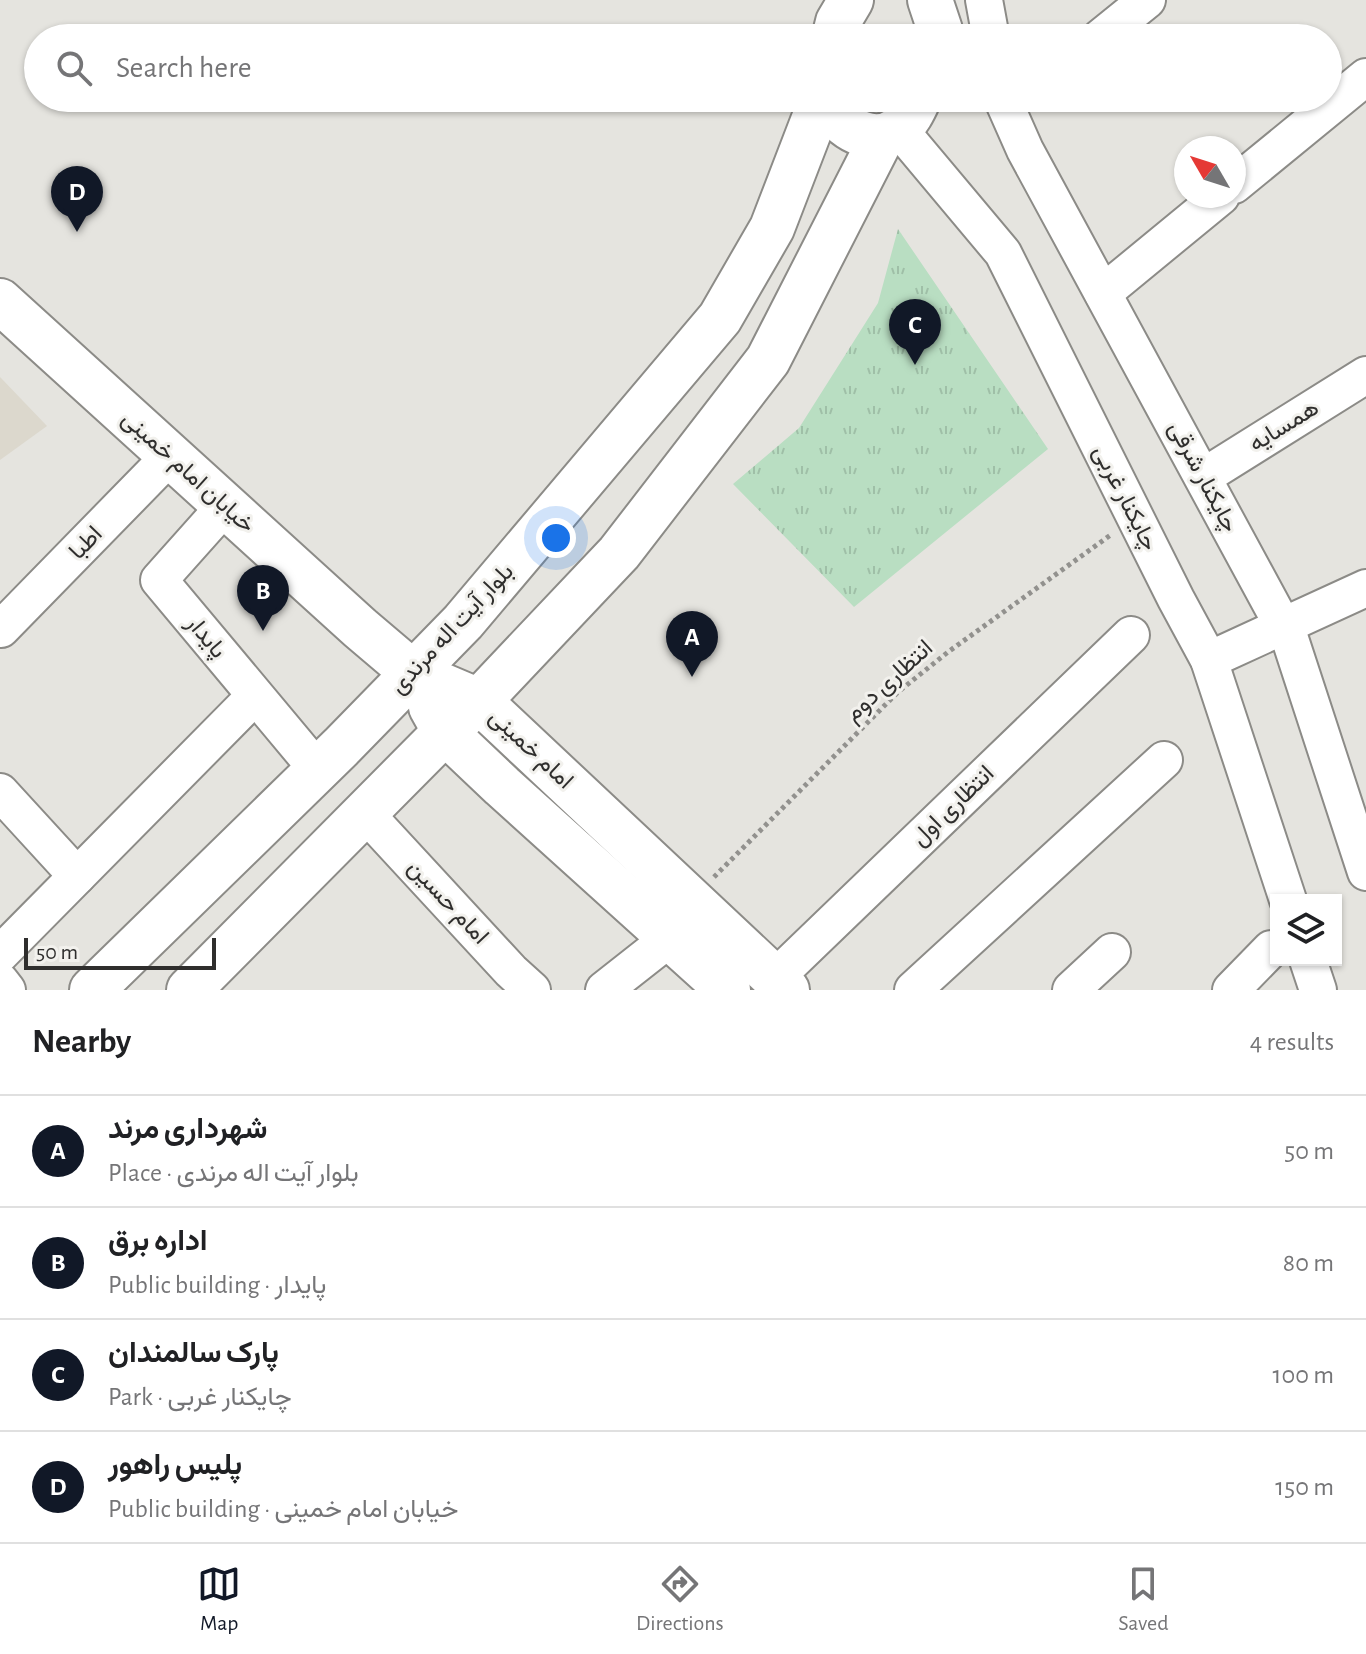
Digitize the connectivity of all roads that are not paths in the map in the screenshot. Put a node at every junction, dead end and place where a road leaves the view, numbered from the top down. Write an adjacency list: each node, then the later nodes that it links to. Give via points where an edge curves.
1 (984, 0): 3 (street)
2 (1147, 0): 4 (street)
3 (988, 24)
4 (1117, 24)
5 (1366, 77): 6 (street)
6 (1342, 97)
7 (817, 112): 25 (main road, بلوار آیت اله مرندی, via 772,228 720,318 463,622)
8 (835, 112): 11 (main road, via 865,135)
9 (1015, 112): 14 (street, چایکنار شرقی, via 1025,150)
10 (1323, 112): 12 (street)
11 (900, 121): 24 (street, چایکنار غربی, via 1003,253); 27 (main road, via 768,360 619,553)
12 (1246, 175)
13 (1206, 208): 14 (street)
14 (1103, 293): 18 (street, چایکنار شرقی)
15 (0, 301): 17 (main road, خیابان امام خمینی)
16 (1366, 375): 18 (street, همسایه)
17 (170, 456): 19 (main road, خیابان امام خمینی); 22 (street, اطبا)
18 (1203, 477): 21 (street, چایکنار شرقی)
19 (225, 506): 25 (main road, خیابان امام خمینی); 26 (street, پایدار, via 159,580)
20 (1366, 588): 21 (street)
21 (1284, 627): 24 (street); 35 (street, چایکنار شرقی)
22 (1, 629)
23 (1131, 635): 45 (street, انتظاری اول)
24 (1209, 660): 37 (street, چایکنار غربی)
25 (413, 673): 27 (main road, امام خمینی); 28 (main road, امام خمینی); 30 (main road, بلوار آیت اله مرندی)
26 (255, 696): 30 (street, پایدار); 36 (street)
27 (479, 701): 28 (main road); 45 (main road, امام خمینی)
28 (445, 732): 33 (main road); 38 (main road, امام خمینی)
29 (1164, 760): 46 (street)
30 (317, 769): 32 (main road, بلوار آیت اله مرندی)
31 (0, 792): 36 (street)
32 (273, 811): 34 (main road, via 295,809 318,829 321,844); 48 (main road, بلوار آیت اله مرندی)
33 (365, 813): 34 (main road); 44 (street, امام حسین)
34 (314, 865): 49 (main road)
35 (1366, 872)
36 (77, 876): 41 (street)
37 (1286, 894)
38 (670, 938): 50 (street); 51 (main road, امام خمینی)
39 (1270, 950): 53 (street)
40 (1112, 952): 52 (street)
41 (0, 954)
42 (1310, 966): 54 (street)
43 (0, 981): 47 (street)
44 (512, 984)
45 (781, 984)
46 (933, 984)
47 (7, 990)
48 (92, 990)
49 (189, 990)
50 (604, 990)
51 (728, 990)
52 (1071, 990)
53 (1231, 990)
54 (1318, 990)

